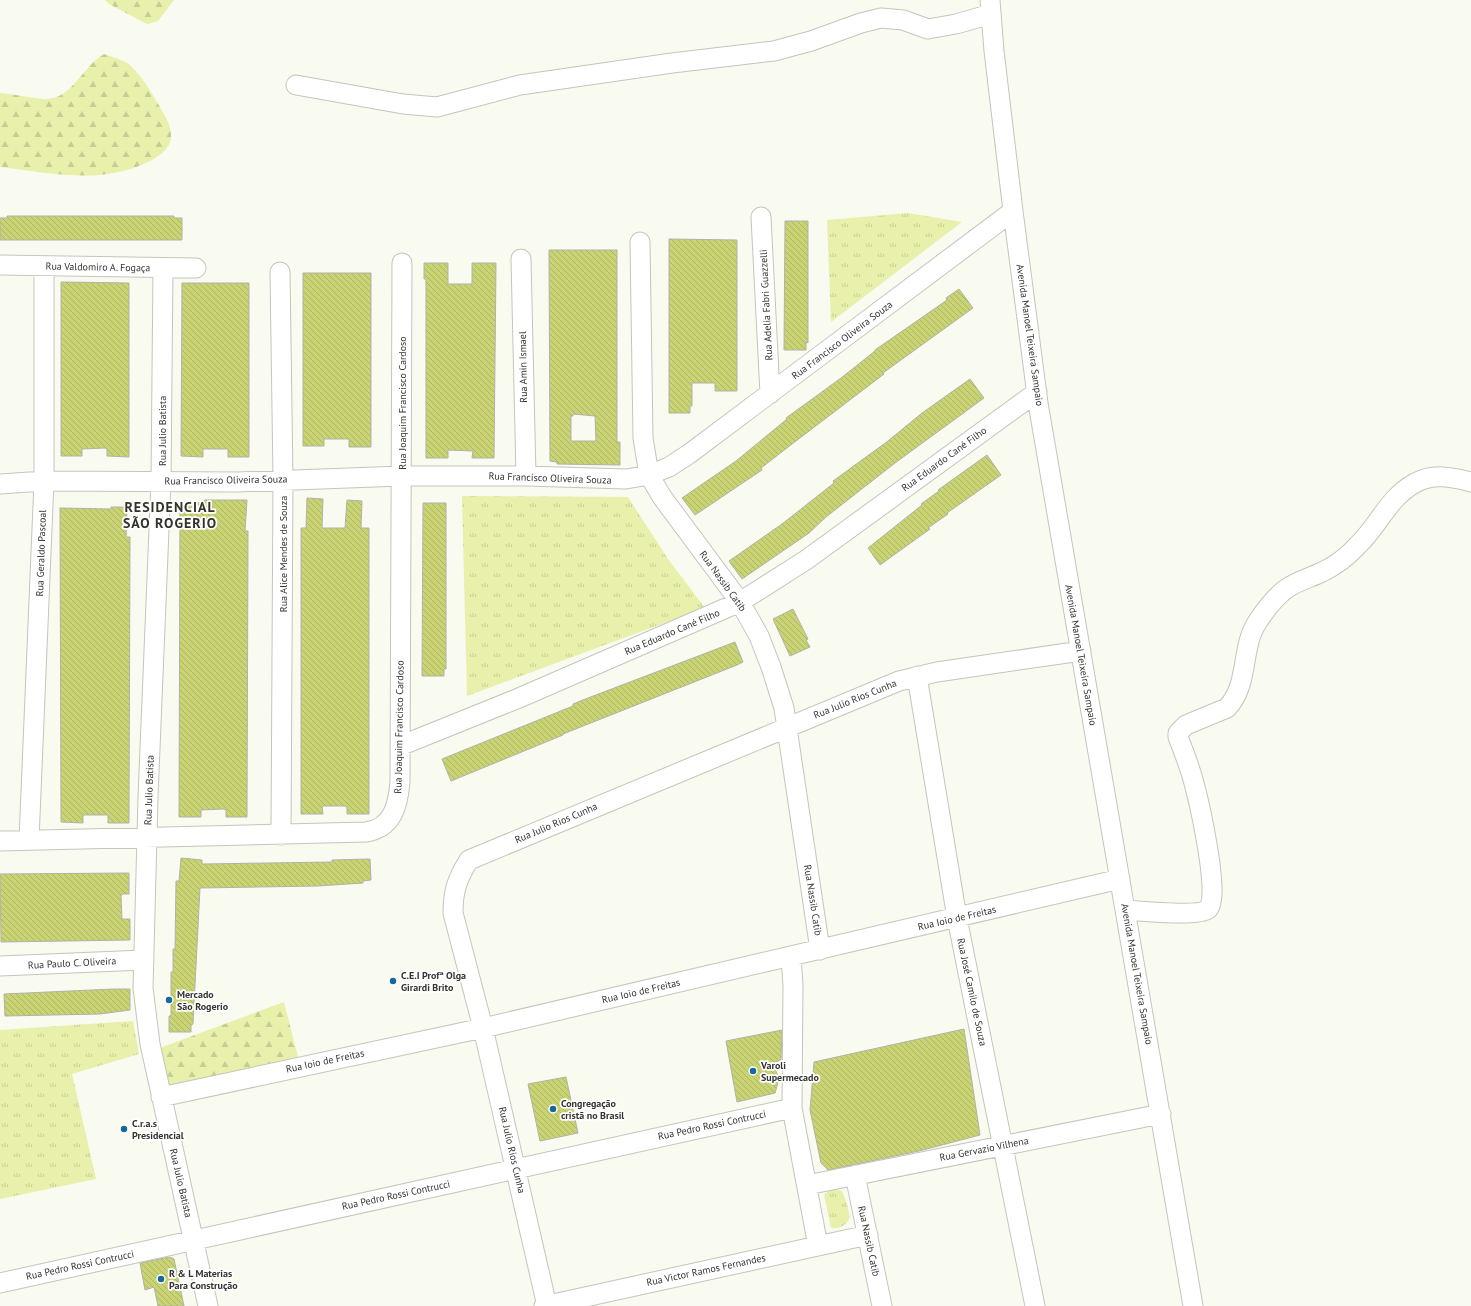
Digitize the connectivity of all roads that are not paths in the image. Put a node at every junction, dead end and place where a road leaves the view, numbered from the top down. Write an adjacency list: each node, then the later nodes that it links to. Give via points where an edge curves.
1 (991, 7): 2 (street, via 956,24 928,29 903,20 876,19 774,51 520,85 437,107 396,103); 3 (street, Avenida Manoel Teixeira Sampaio)
2 (296, 85)
3 (1013, 211): 13 (street, Avenida Manoel Teixeira Sampaio); 14 (street, Rua Francisco Oliveira Souza)
4 (761, 217): 14 (street, Rua Adelia Fabri Guazzelli)
5 (640, 242): 15 (street, Rua Nassib Catib, via 643,438)
6 (520, 259): 17 (street, Rua Amin Ismael)
7 (402, 263): 16 (street, Rua Joaquim Francisco Cardoso)
8 (0, 266): 9 (street, Rua Valdomiro A. Fogaça)
9 (44, 266): 10 (street, Rua Valdomiro A. Fogaça); 19 (street, Rua Geraldo Pascoal)
10 (163, 268): 11 (street, Rua Valdomiro A. Fogaça); 20 (street, Rua Julio Batista)
11 (196, 268)
12 (280, 272): 18 (street, Rua Alice Mendes de Souza)
13 (1037, 392): 23 (street, Rua Eduardo Cané Filho, via 806,560); 24 (street, Avenida Manoel Teixeira Sampaio)
14 (770, 394): 15 (street, Rua Francisco Oliveira Souza, via 689,454 669,467)
15 (649, 475): 17 (street, Rua Francisco Oliveira Souza, via 597,480); 23 (street, Rua Nassib Catib, via 662,497)
16 (402, 476): 17 (street, Rua Francisco Oliveira Souza); 18 (street, Rua Francisco Oliveira Souza); 27 (street, Rua Joaquim Francisco Cardoso)
17 (526, 476)
18 (283, 479): 20 (street, Rua Francisco Oliveira Souza, via 238,482); 28 (street, Rua Alice Mendes de Souza)
19 (44, 481): 20 (street, Rua Francisco Oliveira Souza); 22 (street, Rua Francisco Oliveira Souza); 30 (street, Rua Geraldo Pascoal)
20 (161, 481): 29 (street, Rua Julio Batista)
21 (1471, 482): 33 (street, via 1434,476 1414,483 1390,502 1353,550 1330,568 1287,587 1275,598 1253,629 1240,686 1232,703 1227,708 1186,725 1178,733 1194,783 1204,833 1213,883 1210,906 1206,910 1184,912)
22 (0, 484)
23 (740, 602): 26 (street, Rua Nassib Catib, via 759,636 771,667 784,708); 27 (street, Rua Eduardo Cané Filho, via 519,698)
24 (1081, 651): 25 (street, Rua Julio Rios Cunha); 32 (street, Avenida Manoel Teixeira Sampaio)
25 (917, 676): 26 (street, Rua Julio Rios Cunha, via 875,690); 34 (street, Rua José Camilo de Souza)
26 (786, 727): 35 (street, Rua Nassib Catib); 39 (street, Rua Julio Rios Cunha, via 469,860 458,877 453,913)
27 (400, 746): 28 (street, Rua Joaquim Francisco Cardoso, via 399,795 394,811 384,825 377,830 366,832)
28 (281, 835): 29 (street, Rua Joaquim Francisco Cardoso)
29 (147, 837): 30 (street, Rua Joaquim Francisco Cardoso); 37 (street, Rua Julio Batista)
30 (29, 840): 31 (street, Rua Joaquim Francisco Cardoso)
31 (0, 841)
32 (1120, 879): 33 (street, Avenida Manoel Teixeira Sampaio); 34 (street, Rua Ioio de Freitas)
33 (1126, 910): 42 (street, Avenida Manoel Teixeira Sampaio)
34 (957, 918): 35 (street, Rua Ioio de Freitas); 43 (street, Rua José Camilo de Souza)
35 (820, 950): 36 (street, Rua Ioio de Freitas)
36 (791, 957): 39 (street, Rua Ioio de Freitas); 41 (street)
37 (144, 960): 38 (street, Rua Paulo C. Oliveira); 40 (street, Rua Julio Batista, via 143,988 150,1044)
38 (0, 966)
39 (483, 1028): 40 (street, Rua Ioio de Freitas); 44 (street, Rua Julio Rios Cunha)
40 (161, 1097): 48 (street, Rua Julio Batista)
41 (792, 1108): 44 (street, Rua Pedro Rossi Contrucci); 46 (street)
42 (1162, 1114): 43 (street, Rua Gervazio Vilhena); 55 (street, Avenida Manoel Teixeira Sampaio)
43 (1004, 1145): 45 (street, Rua Gervazio Vilhena); 54 (street, Rua José Camilo de Souza)
44 (516, 1168): 48 (street, Rua Pedro Rossi Contrucci); 52 (street, Rua Julio Rios Cunha)
45 (855, 1175): 46 (street, Rua Gervazio Vilhena); 47 (street, Rua Nassib Catib)
46 (807, 1185): 49 (street)
47 (868, 1235): 49 (street, Rua Victor Ramos Fernandes); 53 (street, Rua Nassib Catib)
48 (194, 1240): 50 (street, Rua Pedro Rossi Contrucci); 51 (street, Rua Julio Batista)
49 (818, 1246): 52 (street, Rua Victor Ramos Fernandes)
50 (0, 1282)
51 (208, 1306)
52 (546, 1306)
53 (882, 1306)
54 (1035, 1306)
55 (1193, 1306)

